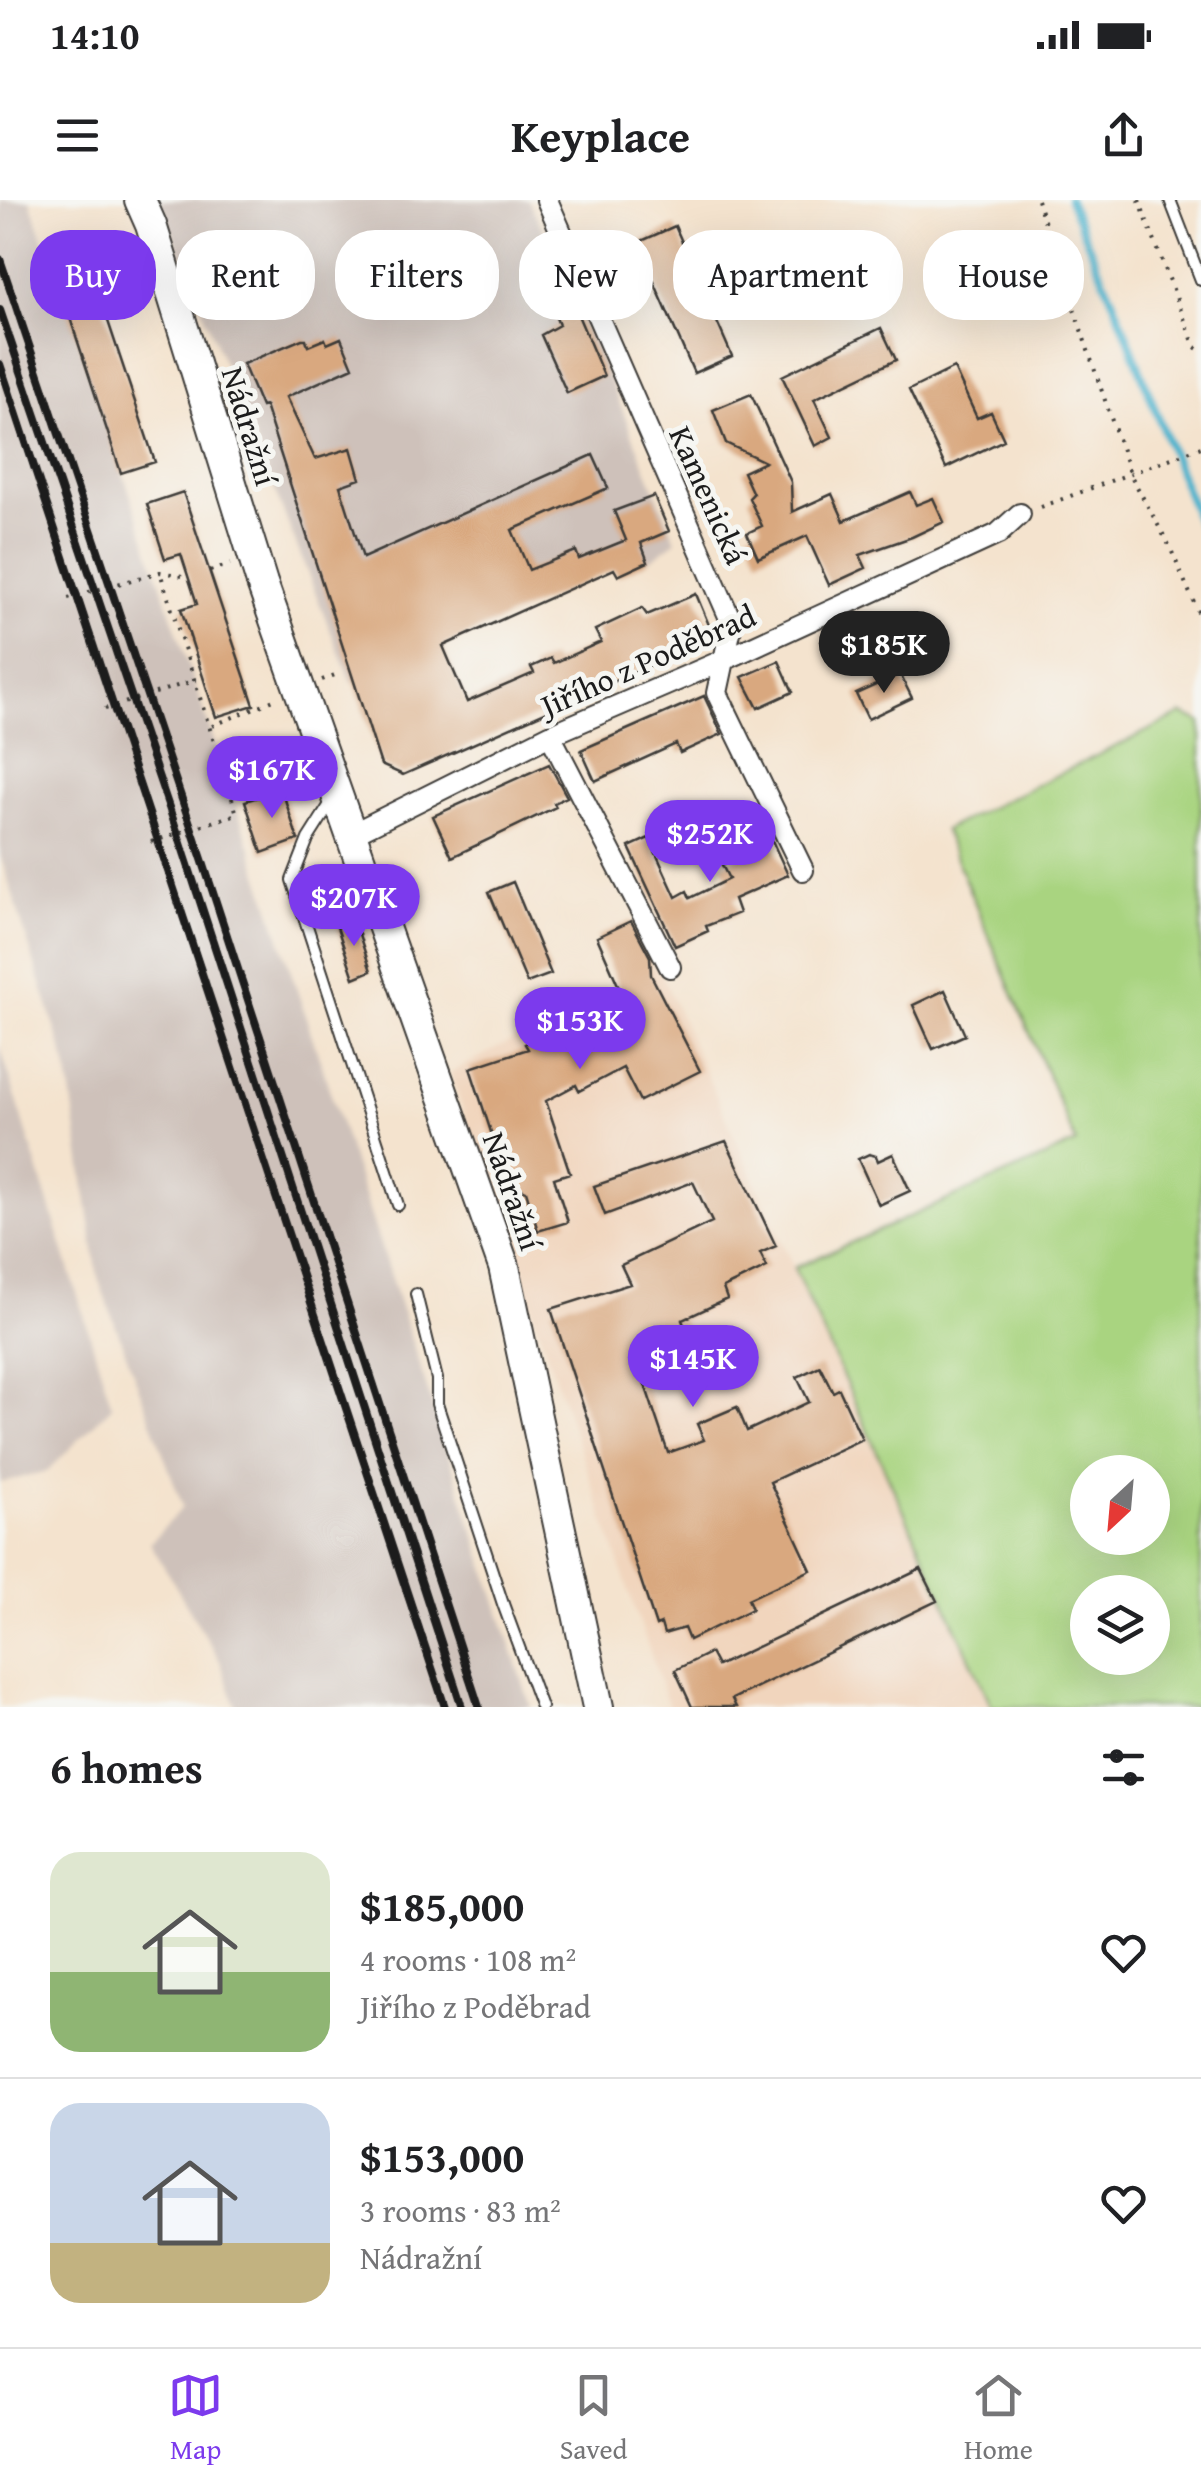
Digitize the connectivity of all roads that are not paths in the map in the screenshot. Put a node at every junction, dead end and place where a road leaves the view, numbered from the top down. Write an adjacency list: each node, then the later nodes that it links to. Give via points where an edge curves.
1 (140, 200): 9 (main road, Nádražní, via 262,583)
2 (547, 200): 7 (street, Kamenická, via 732,623)
3 (1170, 200): 4 (lane)
4 (1198, 265): 5 (lane)
5 (1201, 280)
6 (1020, 514): 7 (street, Jiřího z Poděbrad, via 998,534)
7 (724, 660): 8 (street, Jiřího z Poděbrad); 11 (street, Kamenická, via 717,693)
8 (550, 734): 10 (street, Jiřího z Poděbrad); 12 (street)
9 (337, 792): 10 (main road, Nádražní); 13 (lane, via 292,880)
10 (352, 834): 16 (main road, Nádražní, via 504,1266)
11 (803, 870)
12 (670, 967)
13 (398, 1205)
14 (416, 1294): 15 (lane, via 437,1404)
15 (541, 1707)
16 (598, 1707)

